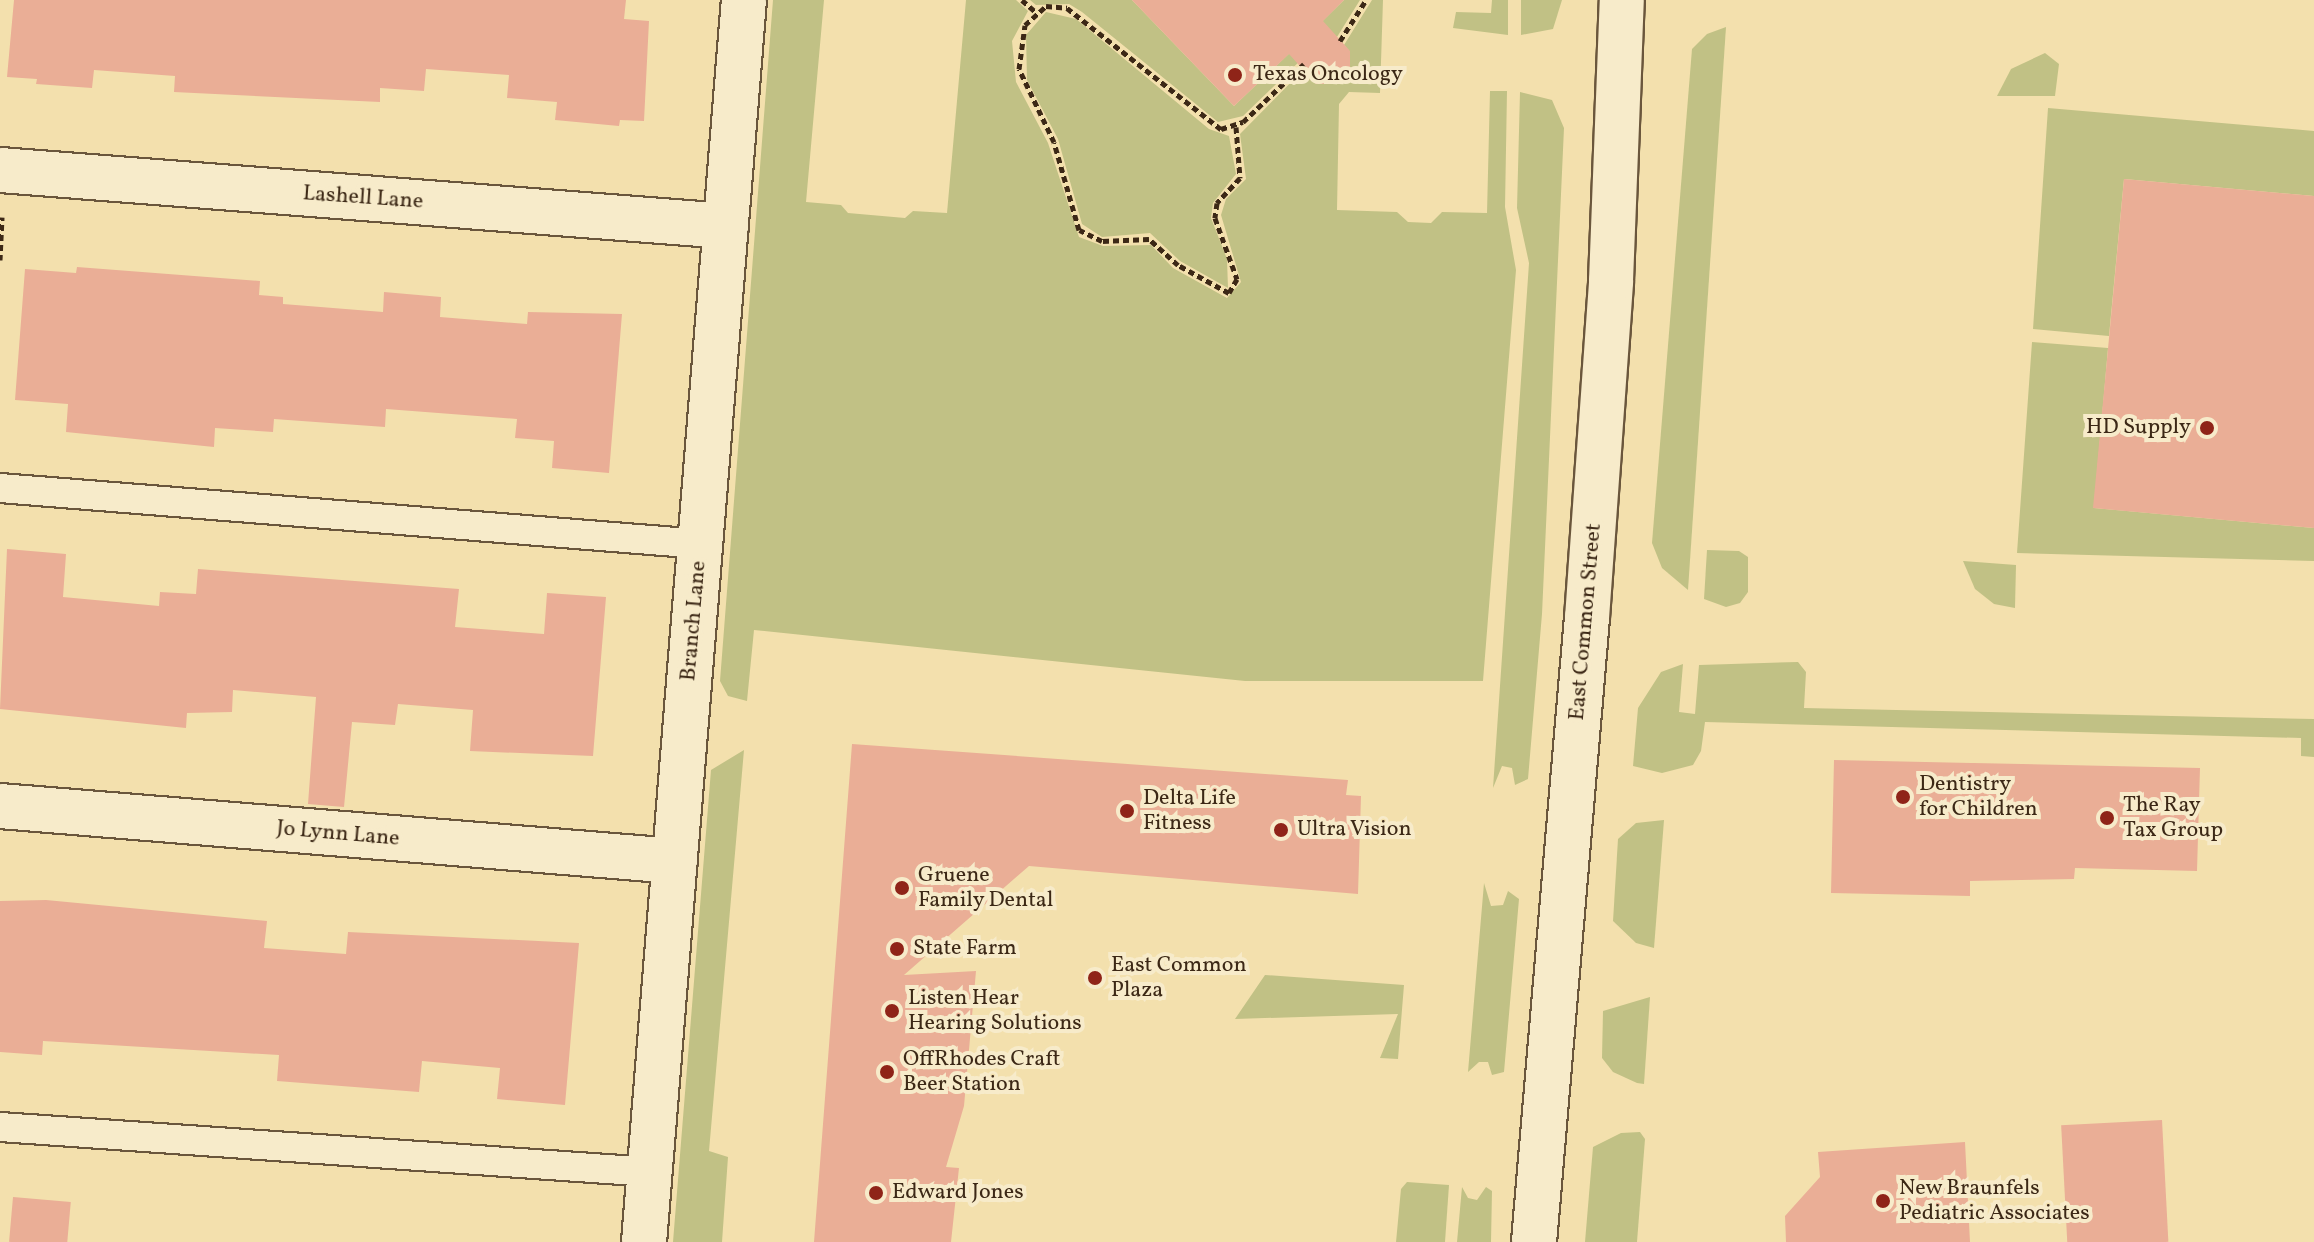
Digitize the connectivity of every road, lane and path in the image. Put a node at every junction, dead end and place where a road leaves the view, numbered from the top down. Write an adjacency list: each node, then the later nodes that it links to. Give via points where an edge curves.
1 (744, 0): 11 (street, Branch Lane)
2 (1022, 0): 5 (path)
3 (1366, 0): 6 (path)
4 (1622, 0): 20 (street, East Common Street, via 1611,281)
5 (1036, 12): 8 (path, via 1057,7 1079,15 1205,120 1221,129); 8 (path, via 1019,40 1019,69 1029,100 1054,142 1079,230 1094,240 1149,239 1178,265 1229,293 1237,279 1215,218 1222,196 1240,178 1233,148)
6 (1340, 41)
7 (1304, 64): 8 (path)
8 (1236, 127)
9 (0, 170): 11 (street, Lashell Lane)
10 (0, 210): 12 (path)
11 (726, 226): 14 (street, Branch Lane)
12 (0, 260)
13 (0, 488): 14 (lane)
14 (700, 544): 16 (street, Branch Lane)
15 (0, 806): 16 (street, Jo Lynn Lane)
16 (675, 861): 18 (street, Branch Lane)
17 (0, 1127): 18 (lane)
18 (650, 1172): 19 (street, Branch Lane)
19 (644, 1242)
20 (1534, 1242)

